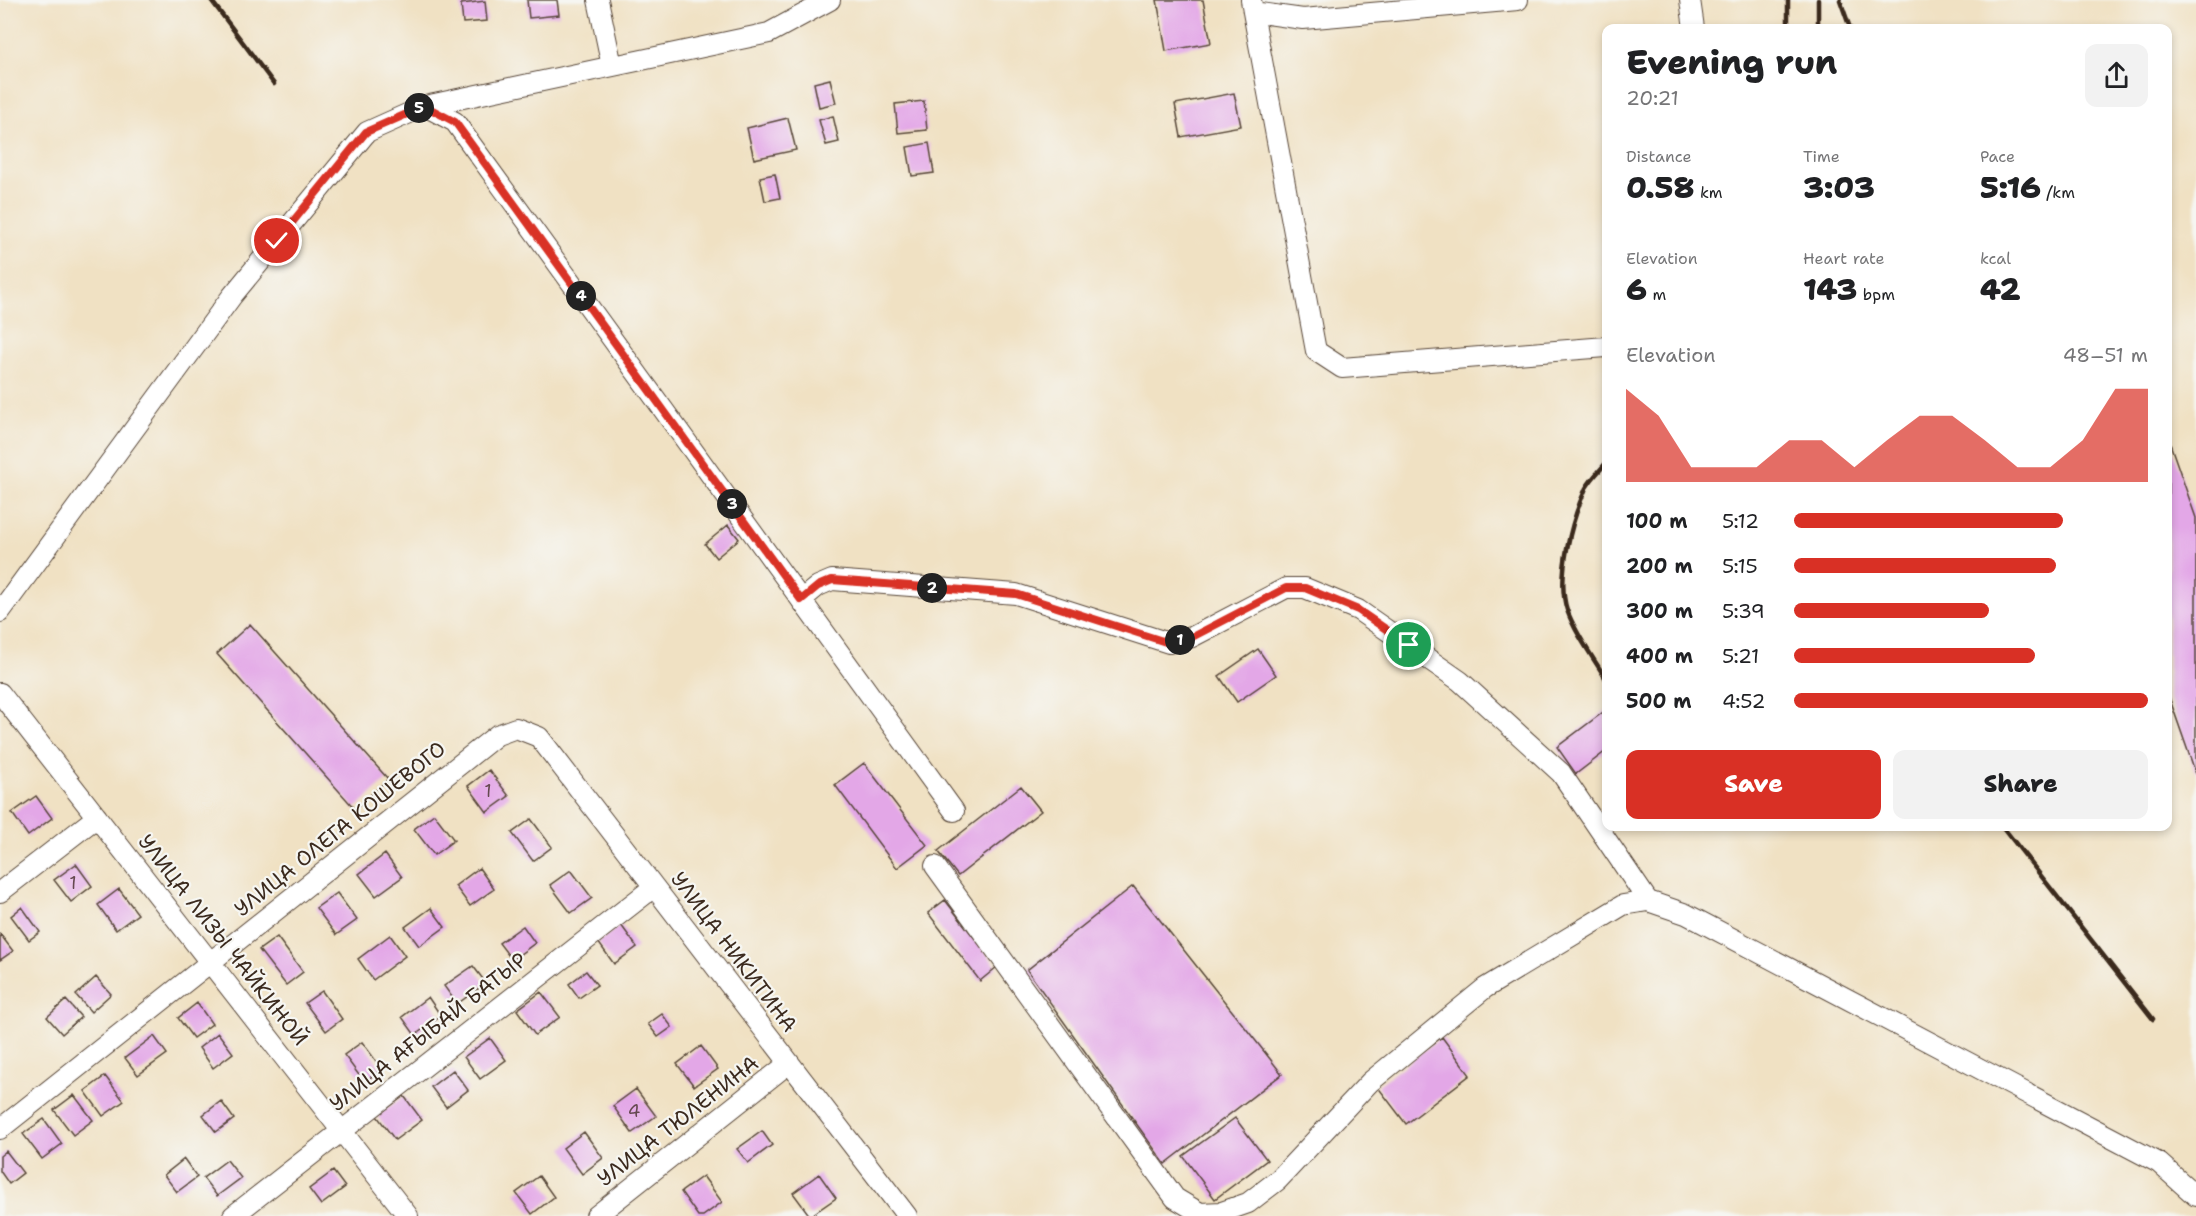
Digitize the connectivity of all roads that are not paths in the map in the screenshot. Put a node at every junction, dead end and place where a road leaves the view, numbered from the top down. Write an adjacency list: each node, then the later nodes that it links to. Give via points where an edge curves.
1 (598, 0): 7 (street)
2 (830, 0): 7 (street, via 769,33)
3 (1518, 0): 5 (street, via 1303,19)
4 (1690, 0): 6 (street)
5 (1252, 6): 9 (street, via 1316,351 1342,368)
6 (1693, 24)
7 (612, 66): 8 (street)
8 (425, 106): 10 (street, via 455,122); 11 (street, via 366,132 232,296)
9 (1602, 347)
10 (801, 600): 14 (street); 19 (street, via 832,580 1016,594 1169,643 1192,637 1286,588 1305,588 1358,610 1460,681 1561,773)
11 (0, 612)
12 (0, 693): 15 (street, УЛИЦА ЛИЗЫ ЧАЙКИНОЙ)
13 (516, 728): 17 (street, УЛИЦА НИКИТИНА, via 539,737); 20 (street, УЛИЦА ОЛЕГА КОШЕВОГО, via 497,735)
14 (954, 811)
15 (97, 817): 18 (street); 20 (street, УЛИЦА ЛИЗЫ ЧАЙКИНОЙ)
16 (935, 866): 19 (street, via 1175,1198 1200,1213 1222,1212 1248,1203 1278,1180 1370,1082 1485,988 1623,905)
17 (654, 887): 21 (street, УЛИЦА НИКИТИНА); 23 (street, УЛИЦА АҒЫБАЙ БАТЫР)
18 (0, 892)
19 (1648, 901): 24 (street, via 1686,914 2159,1163)
20 (211, 963): 22 (street, УЛИЦА ОЛЕГА КОШЕВОГО); 23 (street, УЛИЦА ЛИЗЫ ЧАЙКИНОЙ)
21 (789, 1063): 27 (street, УЛИЦА ТЮЛЕНИНА); 28 (street, УЛИЦА НИКИТИНА)
22 (0, 1129)
23 (341, 1130): 25 (street, УЛИЦА АҒЫБАЙ БАТЫР); 26 (street, УЛИЦА ЛИЗЫ ЧАЙКИНОЙ)
24 (2196, 1196)
25 (233, 1216)
26 (408, 1216)
27 (596, 1216)
28 (907, 1216)

